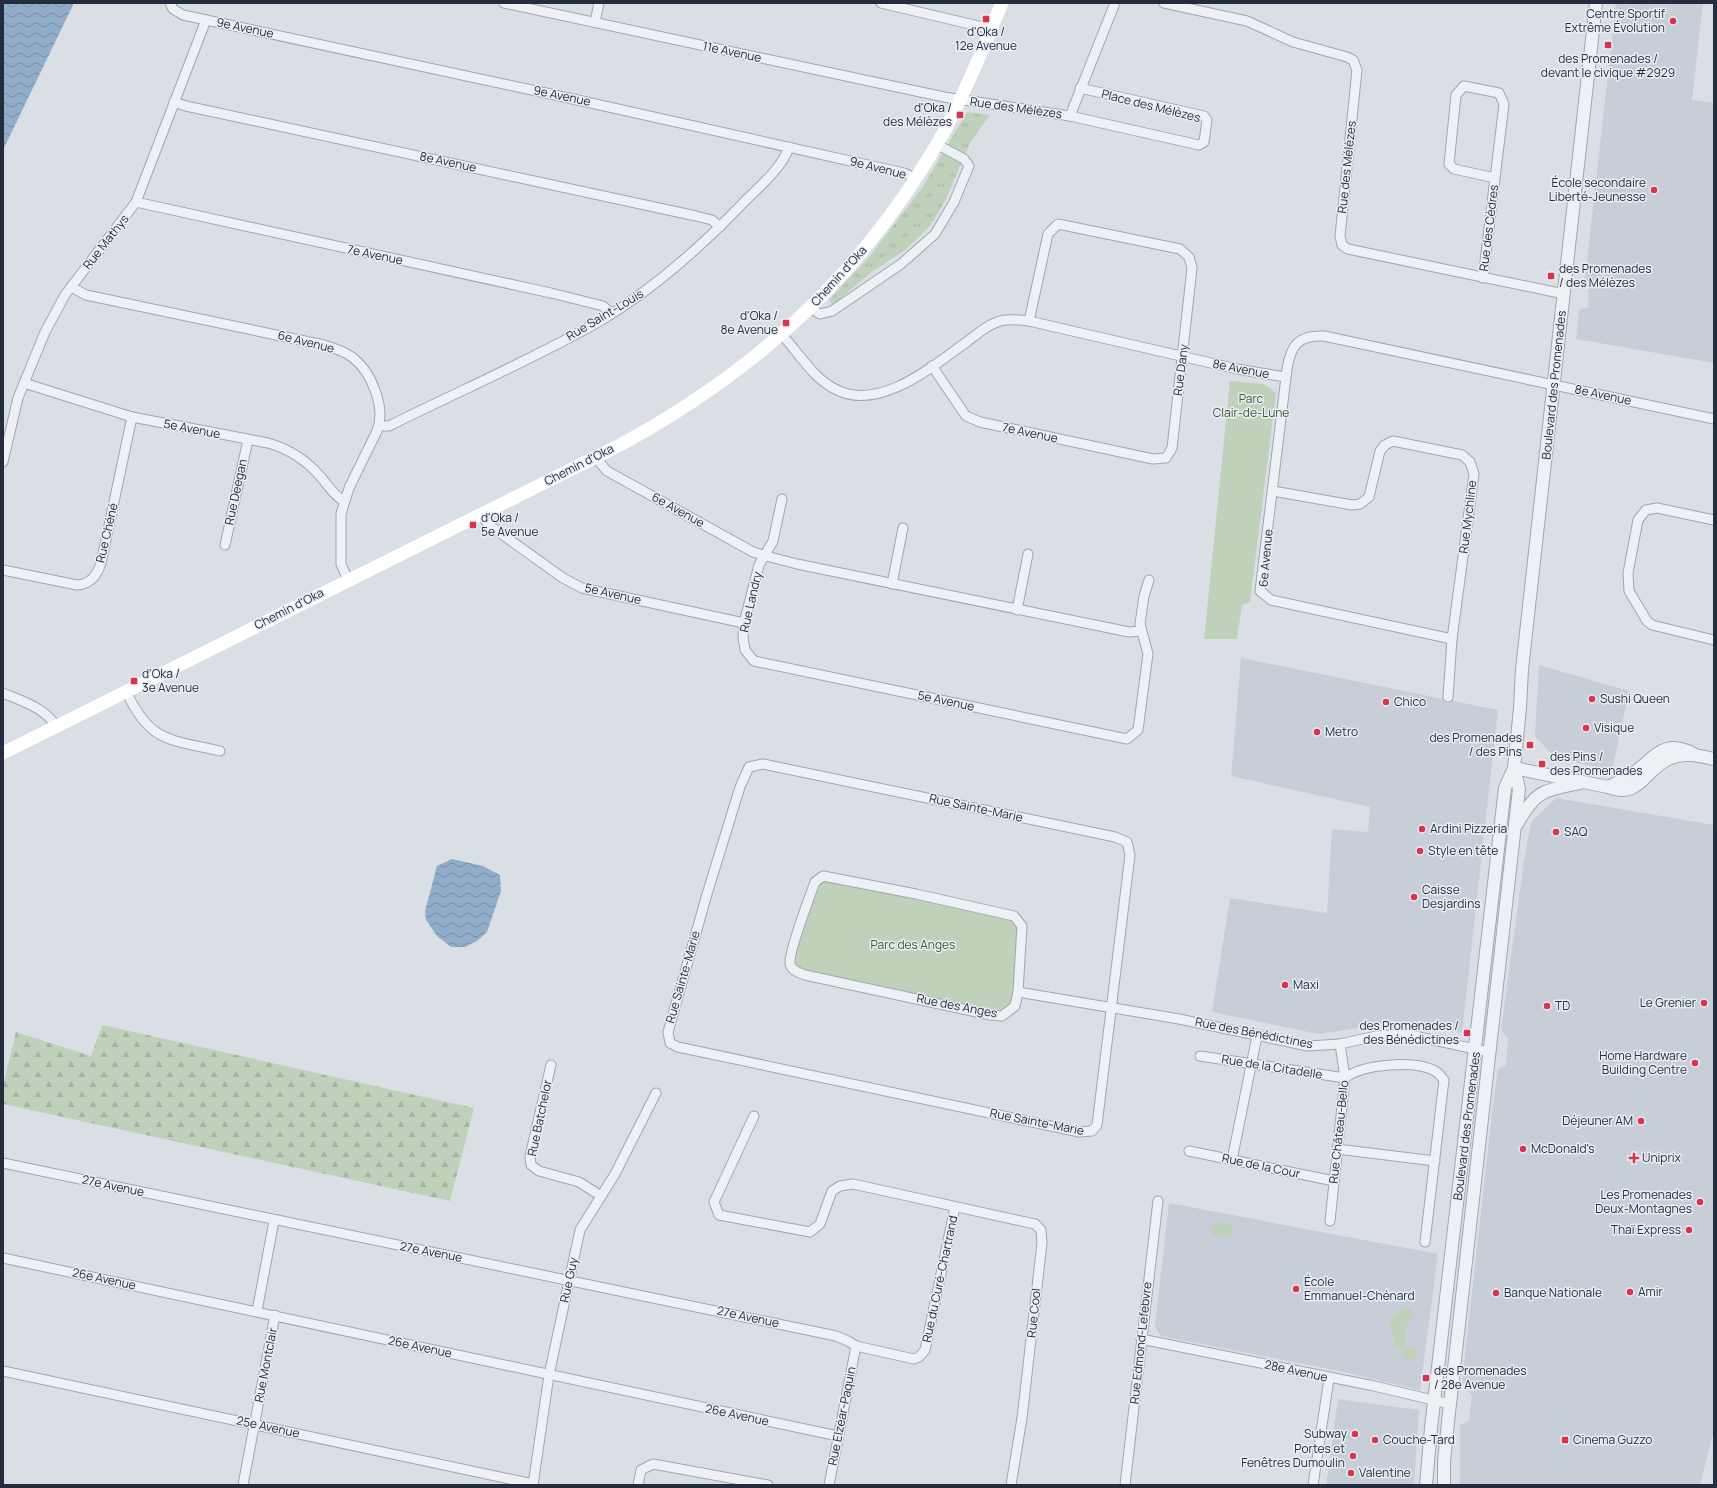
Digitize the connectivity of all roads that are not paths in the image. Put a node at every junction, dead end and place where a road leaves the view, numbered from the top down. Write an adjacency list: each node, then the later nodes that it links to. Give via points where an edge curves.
1 (170, 3): 9 (street, 9e Avenue, via 177,13)
2 (504, 3): 10 (street, 11e Avenue)
3 (599, 3): 10 (street)
4 (881, 3): 11 (street)
5 (1002, 3): 11 (main road, Chemin d'Oka)
6 (1115, 3): 12 (street, Rue des Mélèzes)
7 (1164, 3): 22 (street, Rue des Mélèzes, via 1247,21 1284,38 1353,60 1357,70 1340,236 1342,245 1348,249)
8 (1596, 3): 24 (street, Boulevard des Promenades)
9 (206, 20): 14 (street, Rue Mathys); 17 (street, 9e Avenue)
10 (595, 22): 13 (street, 11e Avenue)
11 (991, 29): 13 (main road, Chemin d'Oka)
12 (1080, 88): 15 (street, Rue des Mélèzes); 15 (street, Place des Mélèzes, via 1204,116 1207,120 1204,142 1199,145)
13 (960, 100): 15 (street, Rue des Mélèzes); 16 (main road, Chemin d'Oka)
14 (174, 102): 20 (street, Rue Mathys); 21 (street, 8e Avenue, via 696,216 712,220)
15 (1070, 116)
16 (936, 144): 18 (main road, Chemin d'Oka); 25 (street, via 964,159 969,166 954,202 935,234 885,276 832,311 820,314)
17 (789, 146): 18 (street, 9e Avenue, via 904,173); 21 (street, Rue Saint-Louis, via 782,162)
18 (915, 178): 25 (main road, Chemin d'Oka, via 872,239)
19 (1495, 178): 19 (street, Rue des Cèdres, via 1504,104 1499,93 1464,86 1456,95 1449,164 1454,169); 22 (street, Rue des Cèdres)
20 (136, 202): 23 (street, Rue Mathys); 26 (street, 7e Avenue, via 551,293 603,306)
21 (720, 227): 26 (street, Rue Saint-Louis, via 674,269)
22 (1483, 278): 24 (street, Rue des Mélèzes)
23 (71, 287): 32 (street, Rue Mathys, via 45,332); 36 (street, 6e Avenue, via 86,294 339,350 357,361 370,380 378,406)
24 (1564, 294): 33 (street, Boulevard des Promenades)
25 (810, 308): 28 (main road, Chemin d'Oka)
26 (611, 314): 36 (street, Rue Saint-Louis, via 388,426)
27 (1029, 321): 29 (street, 8e Avenue); 29 (street, Rue Dany, via 1048,234 1058,224 1180,249 1189,257 1192,268); 30 (street, 8e Avenue, via 1003,320 986,328)
28 (782, 335): 30 (street, 8e Avenue, via 818,377 836,390 849,393 882,393 908,382); 38 (main road, Chemin d'Oka, via 679,412)
29 (1183, 358): 31 (street, 8e Avenue, via 1247,372); 39 (street, Rue Dany, via 1172,448 1166,458)
30 (932, 366): 39 (street, 7e Avenue, via 966,416 980,422)
31 (1285, 377): 33 (street, 8e Avenue, via 1292,348 1310,335); 41 (street, 6e Avenue)
32 (24, 383): 34 (street, 5e Avenue); 40 (street, Rue Mathys)
33 (1554, 384): 35 (street, 8e Avenue); 67 (street, Boulevard des Promenades, via 1522,669)
34 (132, 418): 37 (street, 5e Avenue); 50 (street, Rue Chéné, via 101,563 94,578 87,584 77,585)
35 (1714, 419)
36 (379, 426): 43 (street, 6e Avenue)
37 (248, 440): 43 (street, 5e Avenue, via 277,446 298,456); 47 (street, Rue Deegan)
38 (595, 457): 44 (main road, Chemin d'Oka); 49 (street, 6e Avenue, via 607,471 753,552)
39 (1153, 459)
40 (3, 462)
41 (1272, 491): 57 (street, 6e Avenue, via 1260,591 1271,600); 57 (street, Rue Mychline, via 1352,506 1360,504 1369,497 1380,451 1393,441 1462,456 1470,462 1474,474)
42 (782, 499): 49 (street, via 773,541)
43 (344, 501): 51 (street, 6e Avenue, via 340,522 340,550 342,568)
44 (481, 514): 51 (main road, Chemin d'Oka); 55 (street, 5e Avenue, via 489,525 563,578 582,588)
45 (1714, 520): 58 (street, via 1657,508 1646,510 1638,520 1628,573 1630,591 1647,621 1652,625)
46 (903, 528): 53 (street)
47 (225, 544)
48 (1028, 554): 54 (street)
49 (766, 556): 53 (street, 6e Avenue); 55 (street, Rue Landry, via 759,565)
50 (3, 570)
51 (348, 580): 60 (main road, Chemin d'Oka)
52 (1148, 580): 56 (street)
53 (892, 584): 54 (street, 6e Avenue)
54 (1017, 610): 56 (street, 6e Avenue, via 1129,632)
55 (744, 623): 59 (street, Rue Landry, via 745,650 754,661)
56 (1141, 631): 59 (street, 5e Avenue, via 1148,654 1138,730 1127,738)
57 (1452, 639): 62 (street, Rue Mychline)
58 (1714, 640)
59 (764, 664)
60 (126, 691): 63 (main road, Chemin d'Oka); 64 (street, via 143,722 154,733 168,739)
61 (3, 693): 63 (street, via 41,711 51,718)
62 (1448, 697)
63 (56, 726): 65 (main road, Chemin d'Oka)
64 (220, 751)
65 (3, 753)
66 (1714, 759): 68 (street, via 1679,747 1666,749 1631,775 1608,787)
67 (1514, 768): 68 (street); 69 (street, Boulevard des Promenades, via 1519,789); 74 (street, Boulevard des Promenades, via 1505,788)
68 (1585, 782): 69 (street, via 1552,789 1537,796)
69 (1514, 828): 75 (street, Boulevard des Promenades)
70 (1018, 992): 70 (street, Rue des Anges, via 1015,1006 1002,1016 805,975 794,970 790,964 792,952 815,882 823,876 1014,916 1022,926); 71 (street, Rue des Bénédictines)
71 (1111, 1007): 71 (street, Rue Sainte-Marie, via 1097,1125 1092,1131 1079,1132 678,1047 670,1043 668,1032 740,787 749,768 763,764 1115,836 1127,842 1130,855); 72 (street, Rue des Bénédictines)
72 (1257, 1036): 73 (street, Rue des Bénédictines, via 1308,1046); 77 (street)
73 (1340, 1044): 74 (street, Rue des Bénédictines, via 1376,1036 1401,1034); 79 (street, Rue Château-Bello)
74 (1476, 1048): 75 (street, Rue des Bénédictines); 103 (street, Boulevard des Promenades)
75 (1489, 1052): 104 (street, Boulevard des Promenades)
76 (1200, 1056): 77 (street, Rue de la Citadelle)
77 (1251, 1063): 79 (street, Rue de la Citadelle); 84 (street)
78 (552, 1065): 88 (street, Rue Batchelor, via 530,1156 531,1165 539,1171 579,1182)
79 (1345, 1078): 82 (street, Rue Château-Bello); 85 (street, via 1359,1070 1396,1065 1420,1067 1439,1074 1444,1080 1444,1087)
80 (656, 1093): 88 (street, Rue Guy)
81 (754, 1116): 90 (street, Rue Cool, via 714,1202 720,1215 810,1232 820,1224 832,1191 840,1186 853,1184)
82 (1337, 1149): 85 (street); 87 (street, Rue Château-Bello)
83 (1189, 1151): 84 (street, Rue de la Cour)
84 (1232, 1160): 87 (street, Rue de la Cour)
85 (1435, 1161): 93 (street)
86 (3, 1163): 91 (street, 27e Avenue)
87 (1334, 1181): 92 (street, Rue Château-Bello)
88 (601, 1196): 95 (street, Rue Guy, via 580,1230)
89 (1158, 1201): 98 (street, Rue Edmond-Lefebvre)
90 (956, 1207): 99 (street, Rue du Curé-Chartrand, via 923,1353 914,1359); 112 (street, Rue Cool, via 1035,1224 1042,1234 1022,1418)
91 (274, 1221): 95 (street, 27e Avenue); 96 (street, Rue Montclair)
92 (1330, 1221)
93 (1425, 1242)
94 (3, 1258): 96 (street, 26e Avenue)
95 (569, 1280): 99 (street, 27e Avenue, via 836,1336); 101 (street, Rue Guy)
96 (257, 1311): 97 (street, 26e Avenue)
97 (275, 1315): 101 (street, 26e Avenue); 105 (street, Rue Montclair)
98 (1141, 1340): 102 (street, 28e Avenue); 113 (street, Rue Edmond-Lefebvre)
99 (856, 1346): 106 (street, Rue Elzéar-Paquin)
100 (3, 1371): 105 (street, 25e Avenue)
101 (549, 1375): 106 (street, 26e Avenue); 107 (street, Rue Guy)
102 (1329, 1378): 103 (street, 28e Avenue); 114 (street)
103 (1434, 1400): 104 (street, 28e Avenue); 115 (street, Boulevard des Promenades)
104 (1450, 1404): 116 (street, Boulevard des Promenades)
105 (254, 1424): 107 (street, 25e Avenue); 108 (street, Rue Montclair)
106 (838, 1436): 111 (street, Rue Elzéar-Paquin)
107 (533, 1484)
108 (243, 1485)
109 (638, 1485): 110 (street, via 641,1470 653,1464)
110 (768, 1485)
111 (830, 1485)
112 (1011, 1485)
113 (1125, 1485)
114 (1313, 1485)
115 (1426, 1485)
116 (1444, 1485)

